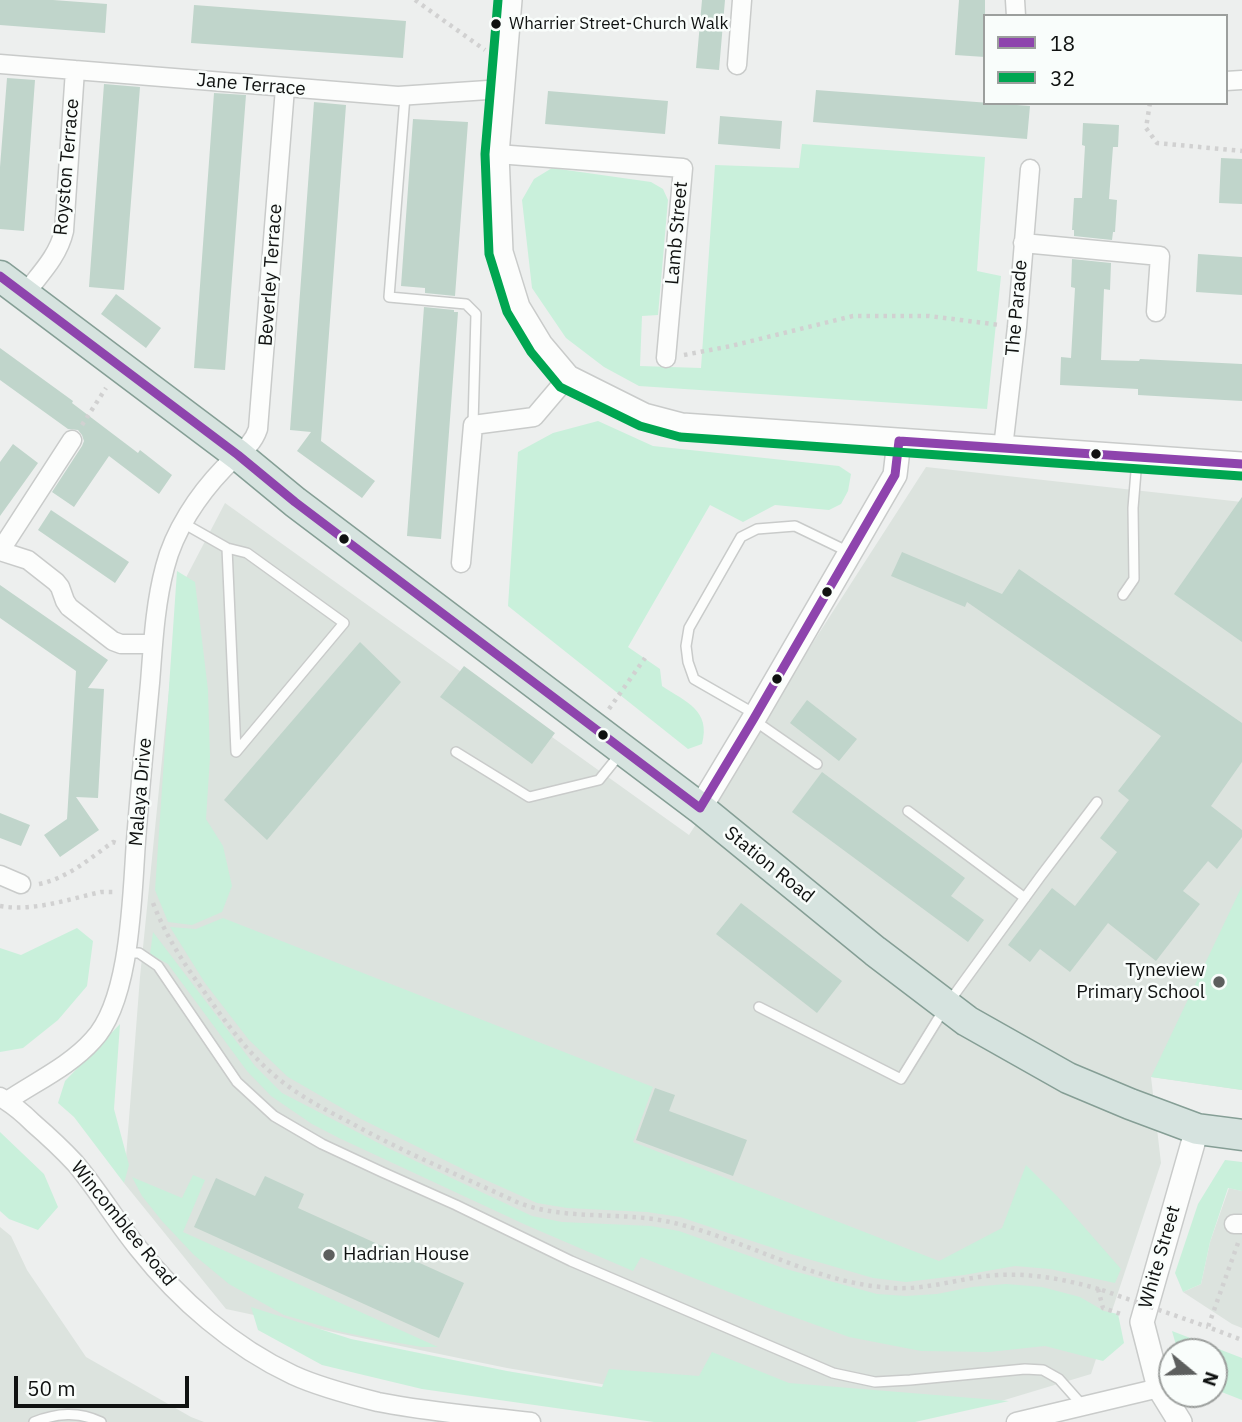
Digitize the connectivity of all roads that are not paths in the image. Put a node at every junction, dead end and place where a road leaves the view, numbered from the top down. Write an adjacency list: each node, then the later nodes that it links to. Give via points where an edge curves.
1 (510, 0): 7 (street)
2 (742, 0): 4 (street)
3 (0, 64): 5 (street, Jane Terrace)
4 (737, 65)
5 (75, 70): 6 (street, Jane Terrace); 13 (street, Royston Terrace, via 64,232 54,256)
6 (285, 88): 8 (street, Jane Terrace); 21 (street, Beverley Terrace, via 260,416 256,436)
7 (503, 89): 8 (street, Jane Terrace); 9 (street)
8 (405, 96): 17 (lane, via 389,298 466,304 476,314)
9 (497, 154): 15 (street, Lamb Street, via 682,168); 16 (street, via 501,252 518,307)
10 (1030, 169): 11 (street, The Parade)
11 (1023, 243): 14 (street, via 1160,256); 20 (street, The Parade)
12 (0, 276): 13 (main road, Station Road)
13 (24, 295): 21 (main road, Station Road)
14 (1156, 312)
15 (666, 358)
16 (568, 377): 17 (street, via 534,417); 19 (street, via 644,415 682,425)
17 (473, 425): 28 (street)
18 (72, 440): 26 (street)
19 (899, 441): 20 (street); 27 (street, via 895,475)
20 (1003, 448): 22 (street)
21 (238, 455): 24 (street, Malaya Drive); 32 (main road, Station Road)
22 (1137, 457): 23 (street); 29 (lane, via 1134,579)
23 (1242, 464)
24 (183, 523): 25 (lane); 30 (street, Malaya Drive, via 165,566)
25 (227, 548): 25 (lane, via 247,553 344,623 236,752)
26 (0, 551): 30 (street, via 28,560 47,575 61,587 69,607 113,641)
27 (850, 553): 31 (street); 31 (lane, via 795,526 757,529 741,537 689,628 686,646 694,679)
28 (461, 563)
29 (1124, 596)
30 (153, 643): 41 (street, Malaya Drive)
31 (755, 717): 34 (lane); 36 (street)
32 (623, 750): 33 (lane, via 599,780 528,797); 36 (main road, Station Road)
33 (456, 752)
34 (817, 764)
35 (1097, 802): 40 (lane)
36 (700, 808): 42 (main road, Station Road)
37 (908, 811): 40 (lane)
38 (0, 875): 39 (street)
39 (21, 884)
40 (1024, 898): 42 (lane)
41 (125, 953): 44 (street, Malaya Drive, via 114,1006 94,1040 74,1058); 49 (lane, via 139,953 158,966 237,1082 274,1116 322,1144 571,1261 833,1373 875,1382 1043,1370 1059,1379)
42 (946, 1006): 43 (lane, via 901,1079); 45 (main road, Station Road, via 1068,1078)
43 (759, 1007)
44 (3, 1099): 52 (street, Wincomblee Road, via 77,1165 139,1250 174,1289 259,1357 294,1376 367,1399)
45 (1197, 1129): 46 (main road, Station Road); 47 (street, White Street, via 1142,1322)
46 (1242, 1135)
47 (1158, 1384)
48 (1158, 1388): 49 (street)
49 (1083, 1406): 53 (street)
50 (34, 1422): 51 (lane, via 69,1413)
51 (101, 1422)
52 (531, 1422)
53 (1016, 1422)

